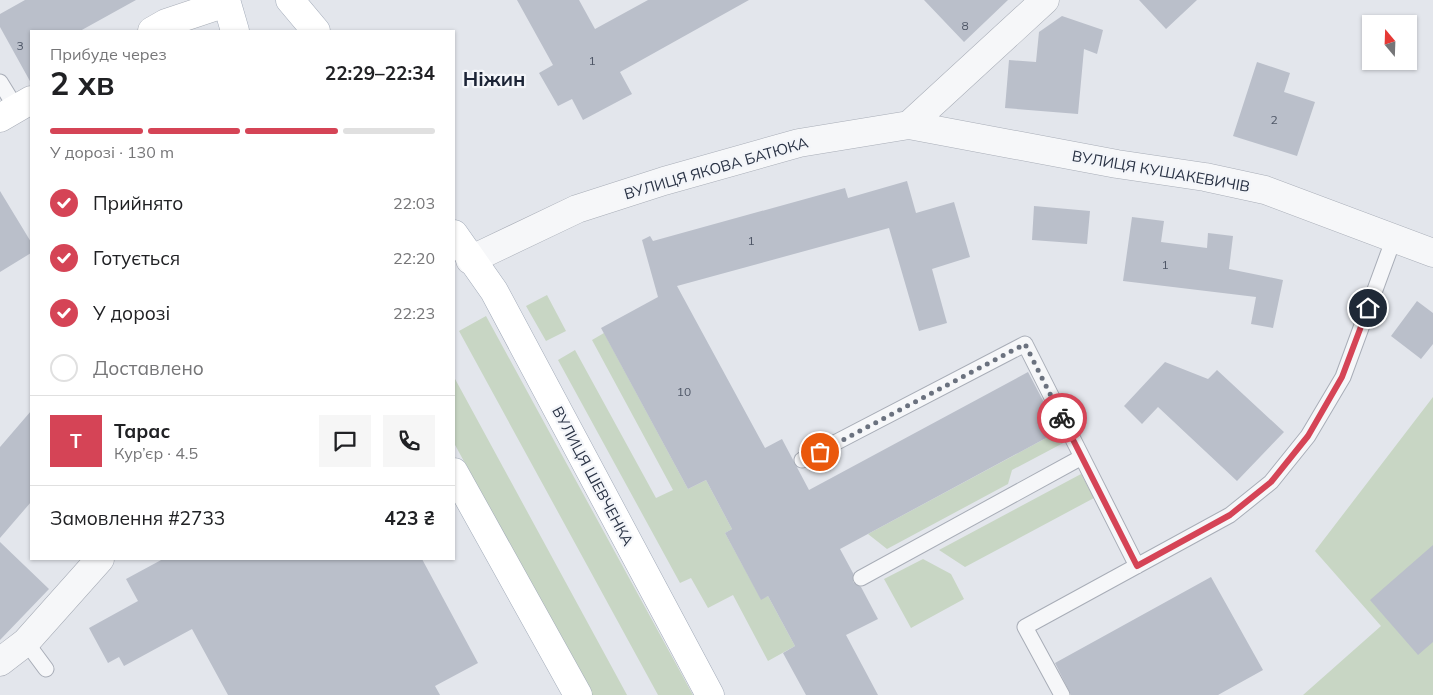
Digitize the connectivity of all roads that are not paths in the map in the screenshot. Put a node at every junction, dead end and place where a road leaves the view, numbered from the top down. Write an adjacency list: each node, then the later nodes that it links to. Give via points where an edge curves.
1 (290, 0): 6 (main road)
2 (1045, 0): 9 (street)
3 (228, 1): 4 (main road); 5 (main road)
4 (154, 30)
5 (235, 30)
6 (315, 30)
7 (0, 82): 8 (lane)
8 (16, 109)
9 (909, 125): 11 (street, ВУЛИЦЯ КУШАКЕВИЧІВ, via 1117,164 1204,176 1265,190); 13 (street, ВУЛИЦЯ ЯКОВА БАТЮКА, via 798,142 664,181 577,209)
10 (455, 238): 13 (main road, ВУЛИЦЯ ШЕВЧЕНКА)
11 (1394, 238): 12 (street, ВУЛИЦЯ КУШАКЕВИЧІВ); 18 (lane, via 1342,377 1292,458 1271,482 1230,515)
12 (1433, 253)
13 (462, 265): 24 (main road, ВУЛИЦЯ ШЕВЧЕНКА, via 494,291)
14 (1082, 457): 15 (lane, via 1025,344); 18 (lane); 19 (lane)
15 (802, 460)
16 (455, 474): 23 (main road)
17 (99, 560): 20 (street)
18 (1137, 566): 25 (lane, via 1025,627)
19 (861, 578)
20 (26, 642): 21 (street); 22 (lane)
21 (0, 662)
22 (46, 669)
23 (578, 695)
24 (710, 695)
25 (1062, 695)

